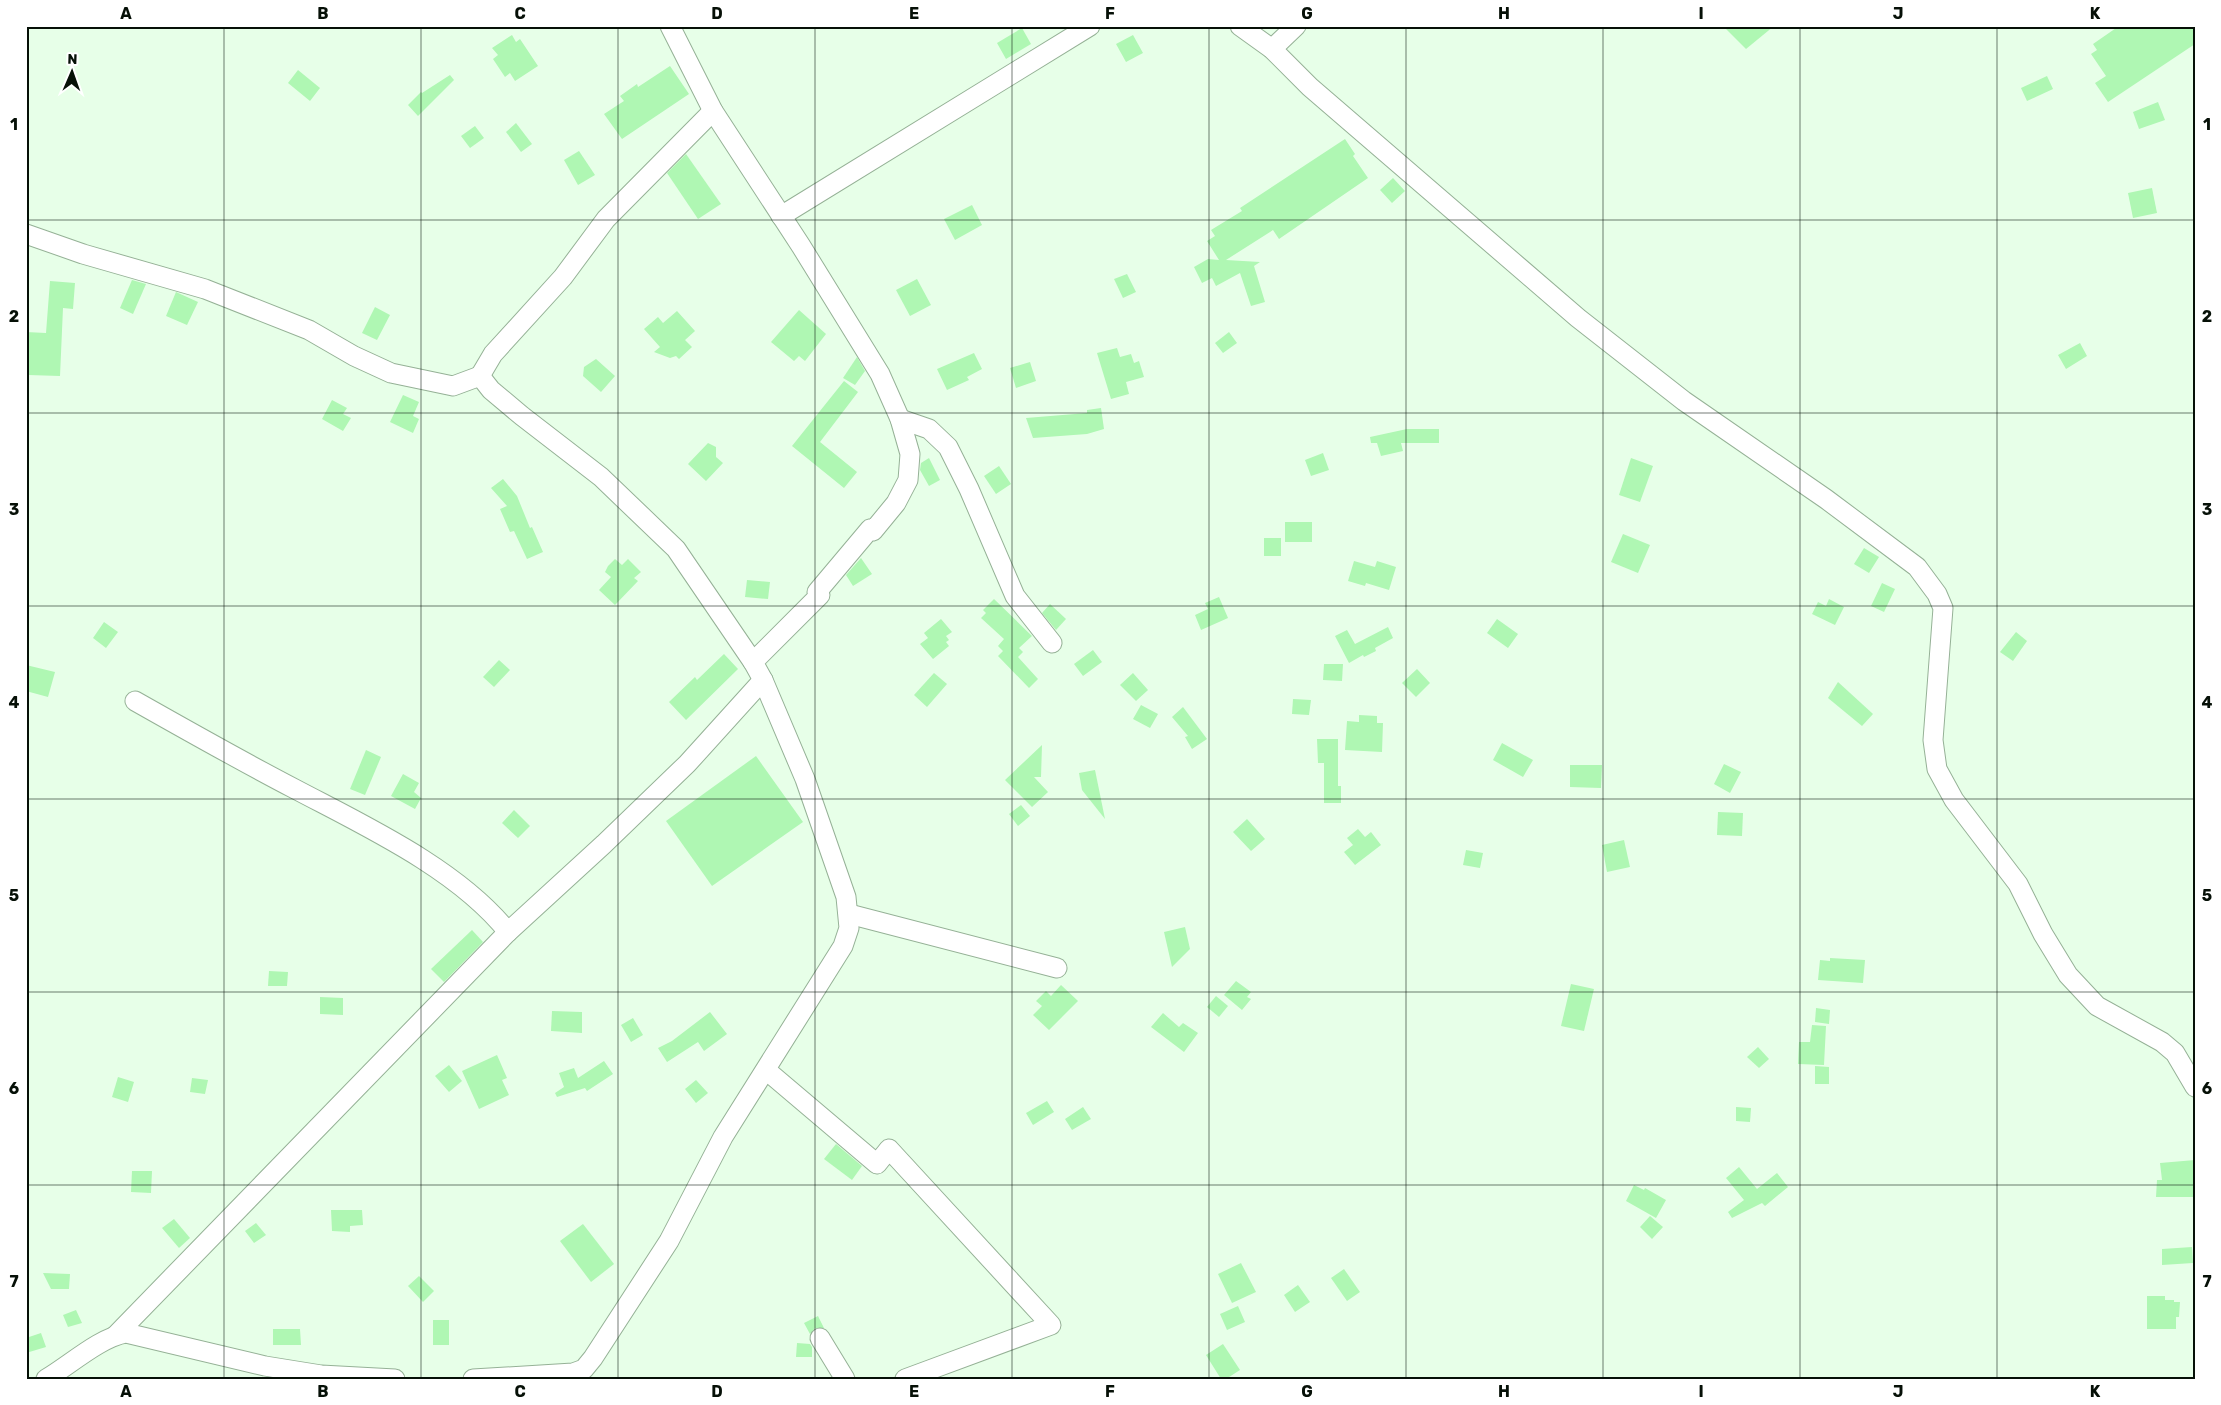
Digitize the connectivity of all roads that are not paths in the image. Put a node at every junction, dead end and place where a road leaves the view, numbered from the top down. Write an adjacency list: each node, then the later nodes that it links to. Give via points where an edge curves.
1 (670, 26): 6 (street)
2 (1090, 26): 7 (street)
3 (1240, 26): 5 (street)
4 (1296, 26): 5 (street)
5 (1272, 49): 19 (street, via 1310,86 1578,318 1684,401 1826,498 1917,567 1937,594 1942,608 1933,740 1937,769 1954,800 2018,884 2068,975 2097,1006 2162,1042 2175,1053)
6 (712, 111): 7 (street); 9 (street, via 606,220 563,277 494,354)
7 (780, 216): 10 (street, via 880,374)
8 (26, 234): 9 (street, via 205,289 309,330 391,373 453,386)
9 (480, 376): 12 (street, via 491,390 601,476 676,549)
10 (900, 419): 11 (street, via 929,429 948,446 1015,596); 12 (street, via 910,454 905,489 874,532 870,529 817,592 820,595)
11 (1052, 643)
12 (753, 662): 13 (street)
13 (763, 680): 15 (street, via 815,806); 16 (street, via 687,764)
14 (135, 701): 16 (street, via 389,839 443,873 496,917)
15 (849, 914): 17 (street); 18 (street, via 844,946)
16 (508, 932): 20 (street)
17 (1057, 968)
18 (766, 1070): 24 (street, via 723,1136 669,1241 584,1369 565,1375); 26 (street, via 877,1164 889,1149 1051,1325)
19 (2195, 1087)
20 (116, 1335): 22 (street); 23 (street, via 134,1335 265,1366 321,1375)
21 (820, 1338): 25 (street)
22 (46, 1379)
23 (395, 1379)
24 (473, 1379)
25 (846, 1379)
26 (905, 1379)

